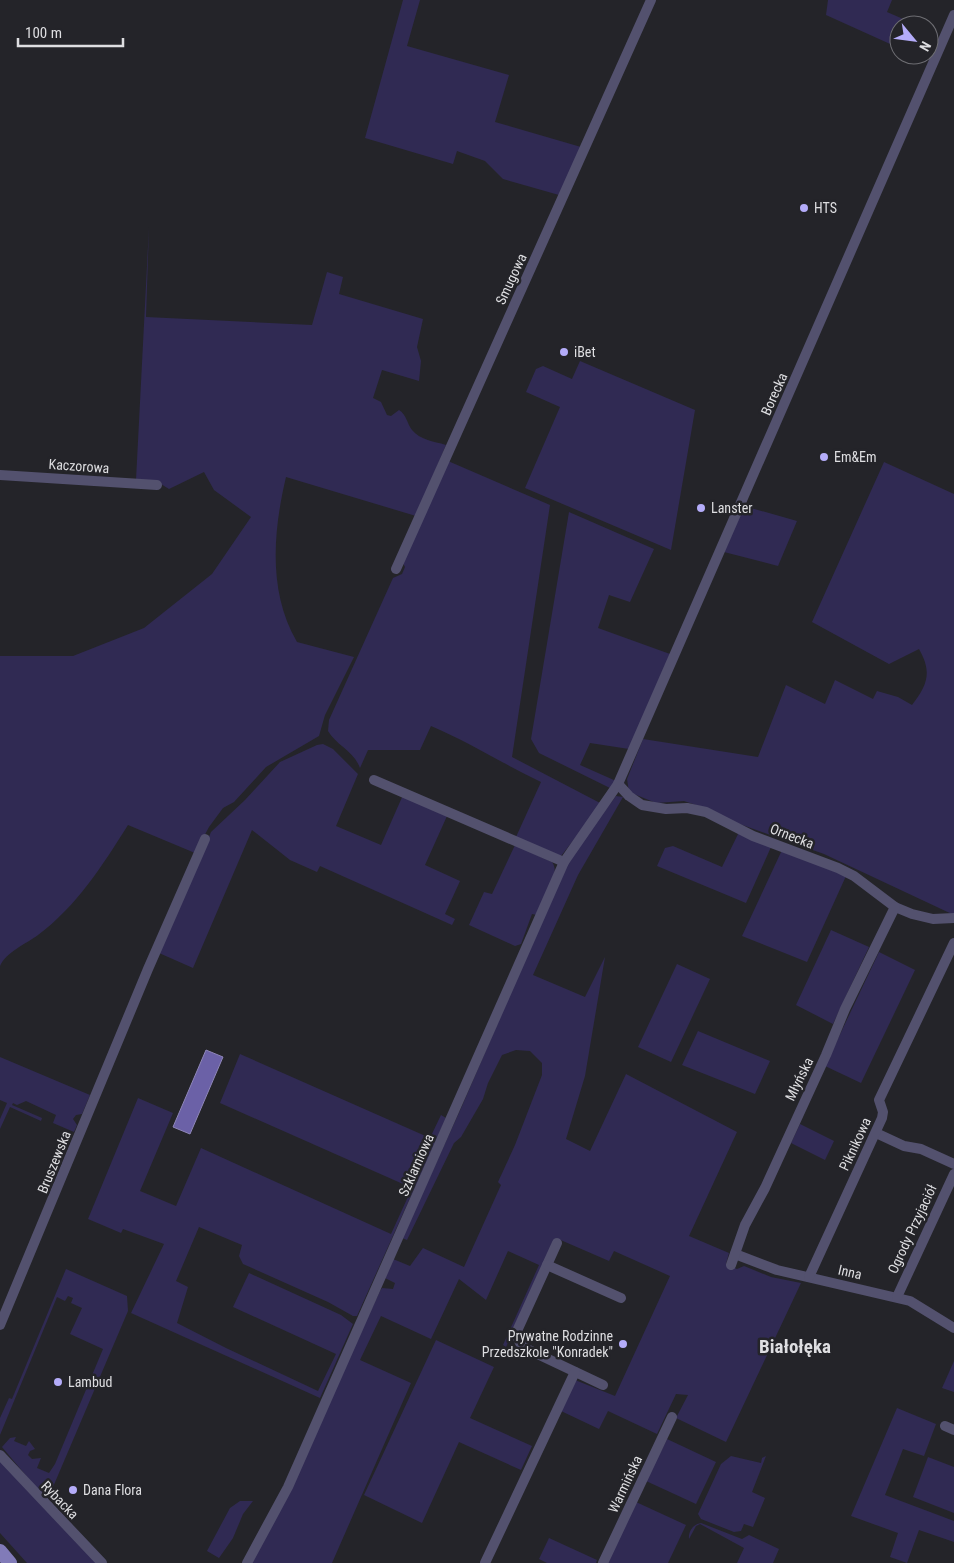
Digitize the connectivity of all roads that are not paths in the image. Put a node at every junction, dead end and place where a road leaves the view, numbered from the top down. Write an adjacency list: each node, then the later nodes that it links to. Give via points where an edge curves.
1 (651, 0): 5 (street, Smugowa)
2 (954, 15): 7 (street, Borecka)
3 (0, 475): 4 (street, Kaczorowa)
4 (157, 485)
5 (396, 569)
6 (374, 780): 9 (street)
7 (618, 784): 9 (street, Szklarniowa); 10 (street, Ornecka, via 642,805 706,812 753,836 843,870)
8 (205, 838): 23 (street, Bruszewska)
9 (564, 862): 32 (street, Szklarniowa, via 288,1487)
10 (895, 907): 11 (street, Ornecka, via 924,918); 17 (street, Młyńska, via 744,1225)
11 (954, 918)
12 (954, 943): 13 (street, Piknikowa, via 879,1100 883,1116)
13 (876, 1133): 14 (street); 20 (street, Piknikowa)
14 (954, 1164)
15 (954, 1174): 21 (street, Ogrody Przyjaciół)
16 (557, 1243): 18 (street)
17 (735, 1254): 19 (street, Młyńska); 20 (street, Inna, via 777,1270)
18 (547, 1265): 22 (street); 25 (street, via 517,1331 518,1339 520,1345)
19 (731, 1265)
20 (809, 1277): 21 (street, Inna)
21 (896, 1297): 24 (street, Inna, via 918,1305)
22 (621, 1298)
23 (0, 1325)
24 (954, 1328)
25 (575, 1372): 26 (street); 33 (street)
26 (603, 1385)
27 (672, 1416): 34 (street, Warmińska)
28 (0, 1455): 31 (street, Rybacka)
29 (0, 1551): 30 (main road)
30 (10, 1563)
31 (102, 1563)
32 (247, 1563)
33 (485, 1563)
34 (603, 1563)

